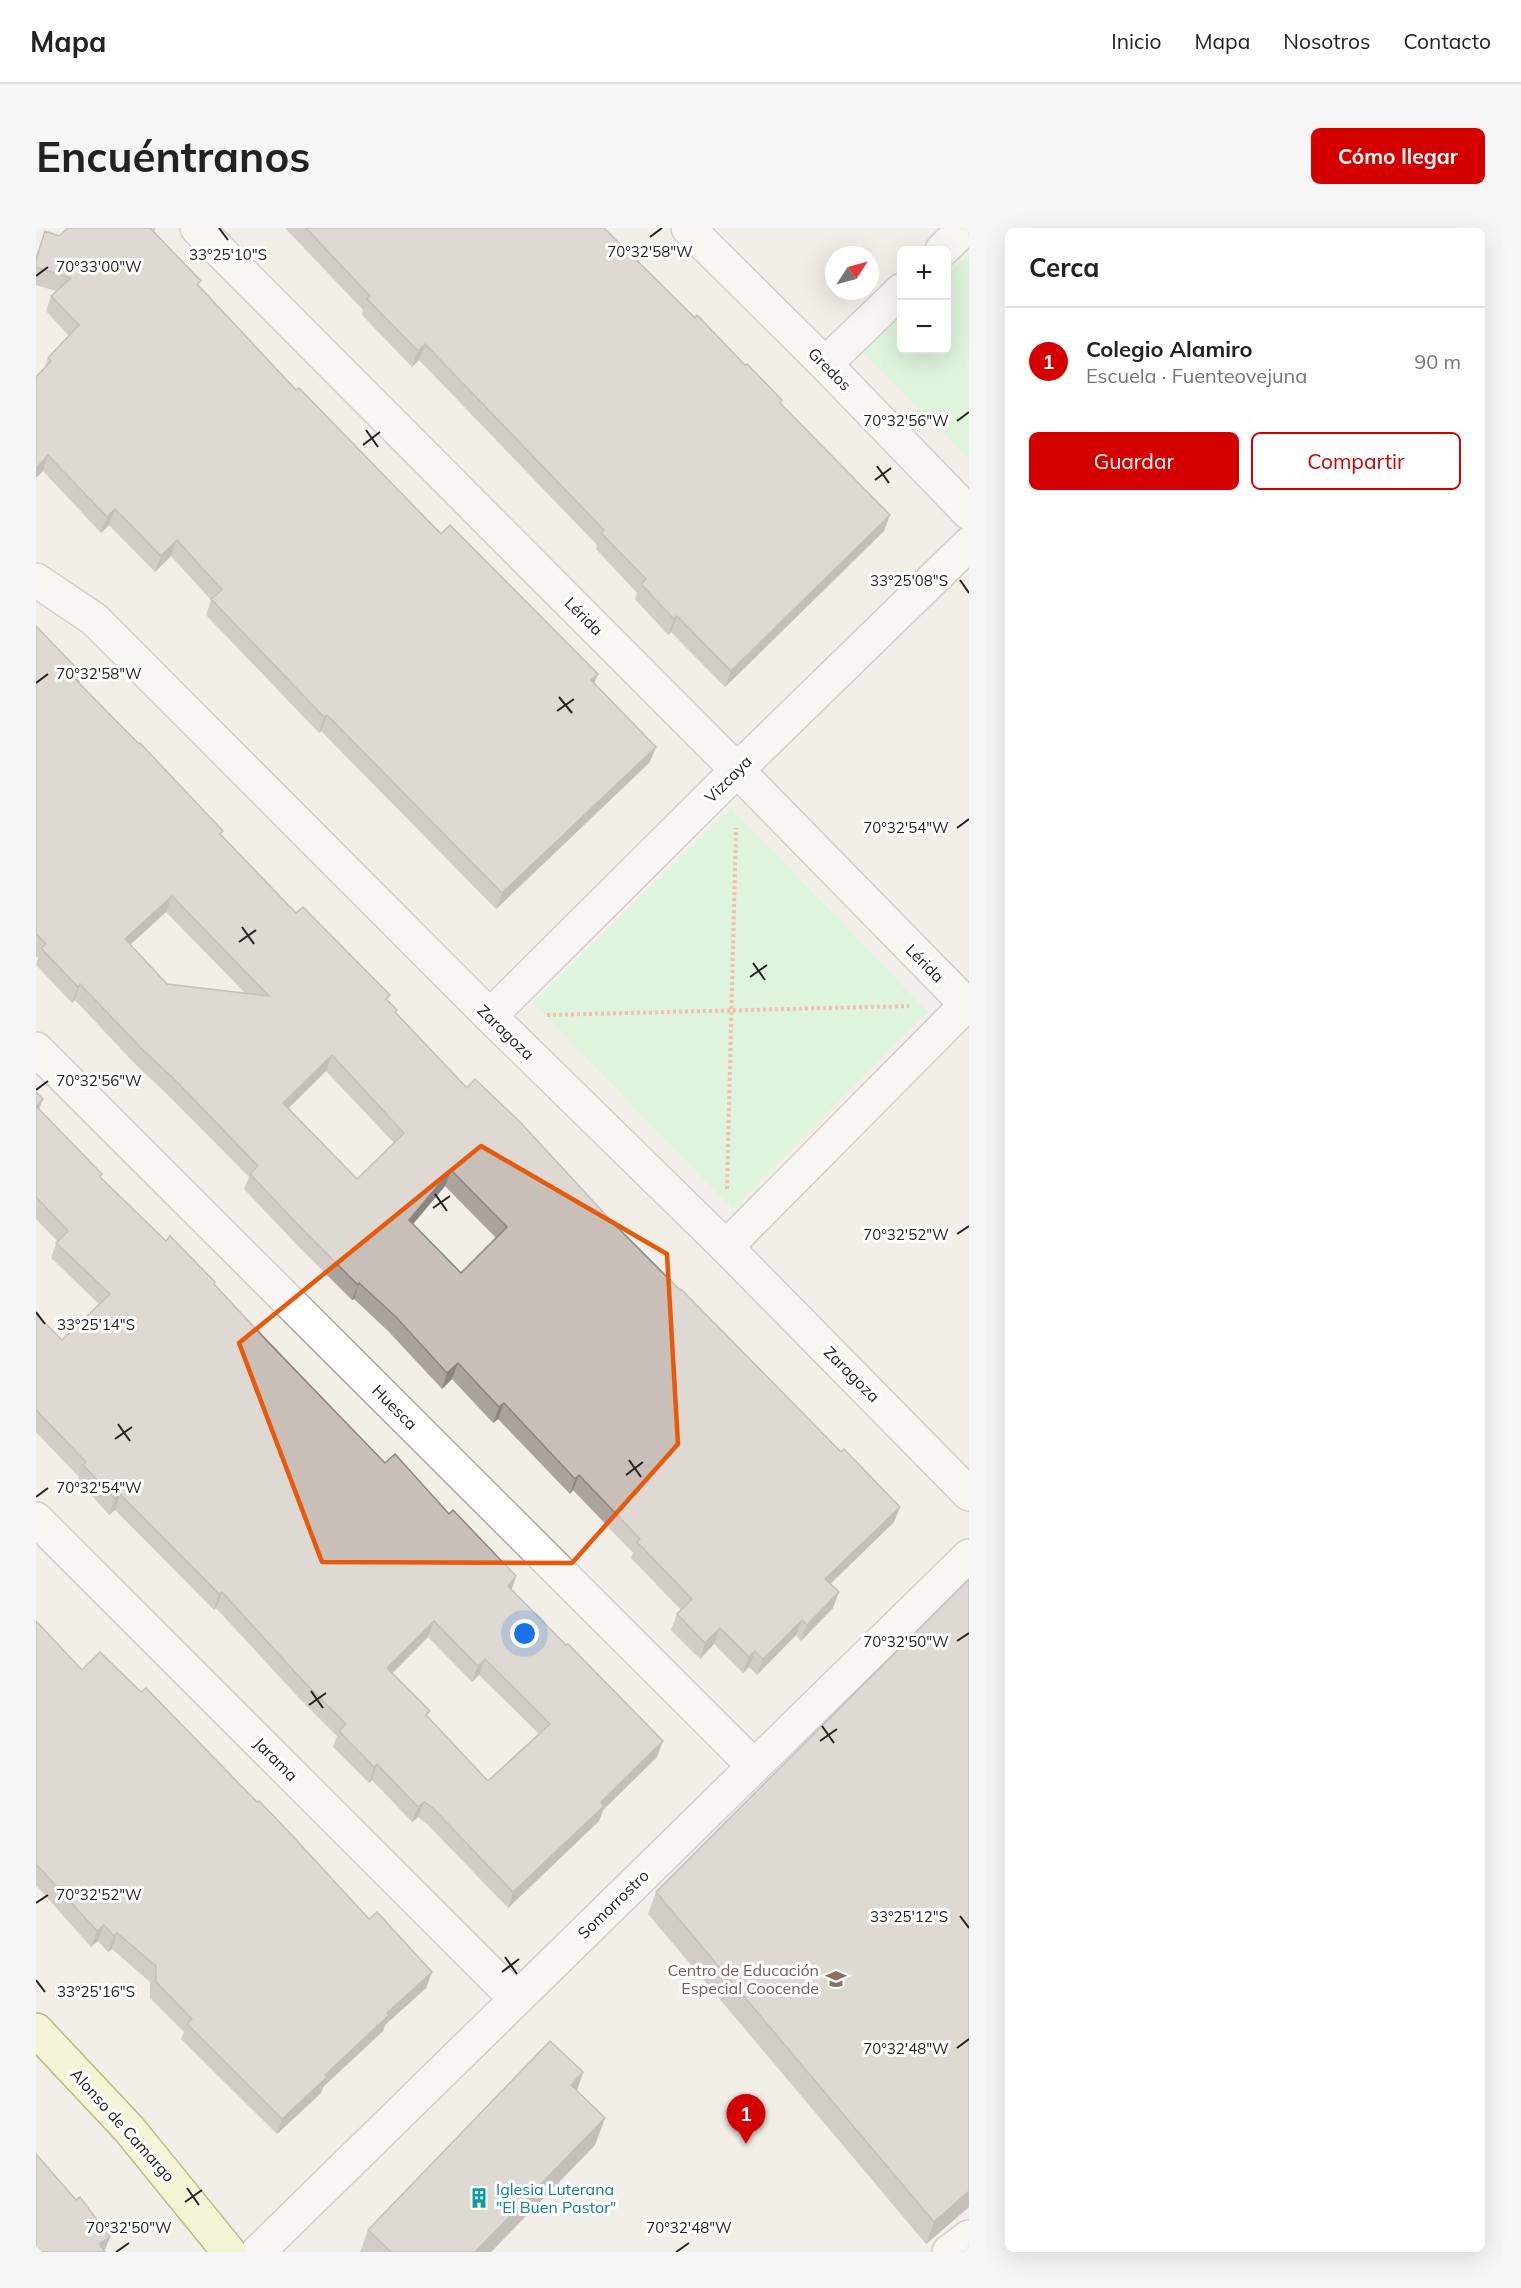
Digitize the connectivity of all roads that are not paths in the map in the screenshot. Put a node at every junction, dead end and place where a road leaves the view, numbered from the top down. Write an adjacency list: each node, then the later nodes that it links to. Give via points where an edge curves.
1 (197, 228): 10 (street, Lérida)
2 (688, 228): 6 (street, Gredos)
3 (965, 228): 4 (street)
4 (946, 246)
5 (897, 295): 6 (street)
6 (825, 364): 7 (street, Gredos)
7 (969, 513)
8 (969, 544): 10 (street, Vizcaya)
9 (36, 580): 12 (street, Zaragoza, via 94,619)
10 (737, 770): 11 (street, Lérida); 12 (street, Vizcaya)
11 (968, 1006): 14 (street)
12 (490, 1016): 14 (street, Zaragoza)
13 (36, 1049): 18 (street, Huesca)
14 (726, 1247): 15 (street, Zaragoza)
15 (969, 1494)
16 (36, 1519): 19 (street, Jarama)
17 (969, 1556): 18 (street, Somorrostro)
18 (754, 1766): 19 (street, Somorrostro)
19 (516, 1999): 23 (street, Somorrostro)
20 (36, 2030): 22 (street, Alonso de Camargo, via 129,2129)
21 (969, 2237): 24 (street)
22 (228, 2252)
23 (258, 2252)
24 (949, 2252)

